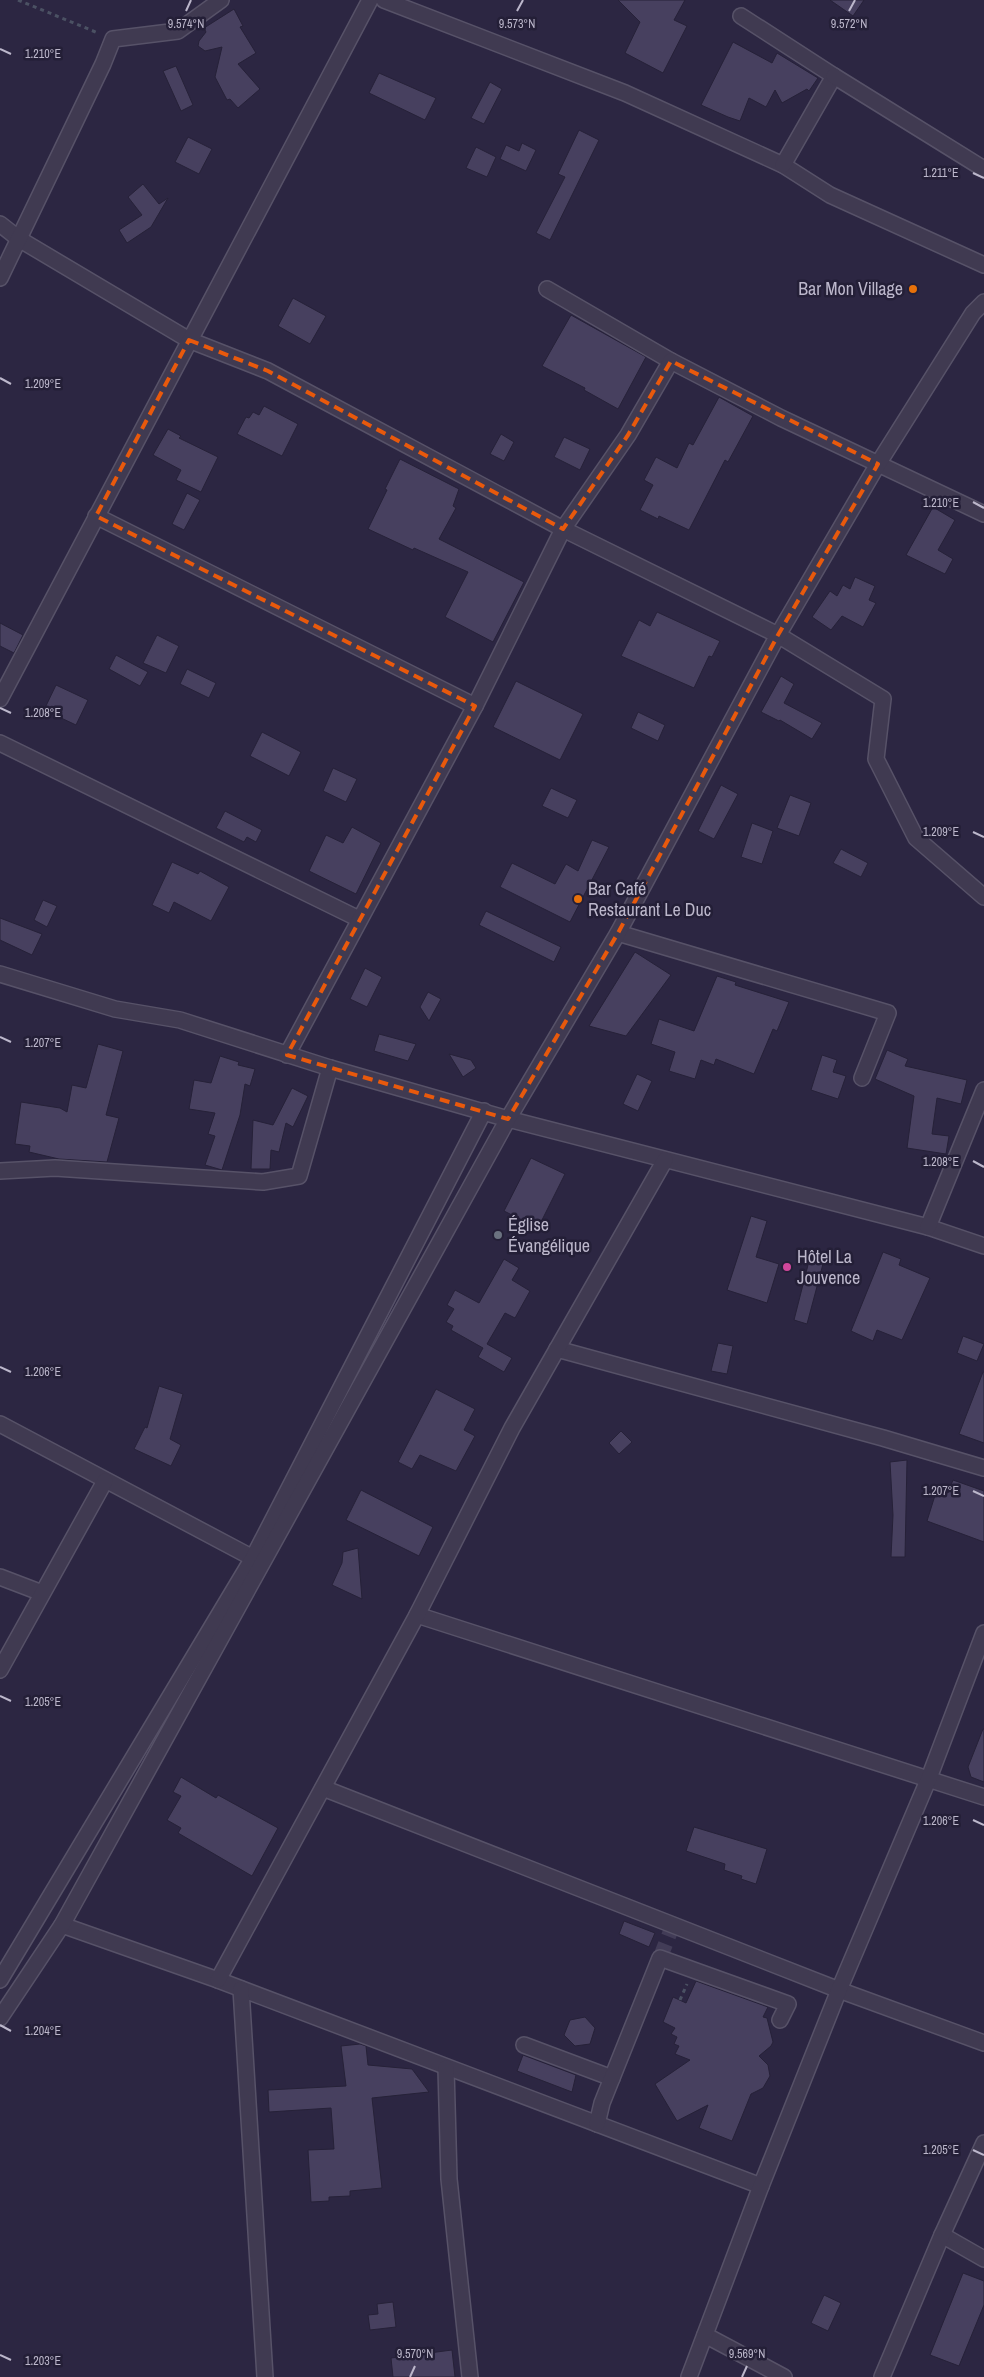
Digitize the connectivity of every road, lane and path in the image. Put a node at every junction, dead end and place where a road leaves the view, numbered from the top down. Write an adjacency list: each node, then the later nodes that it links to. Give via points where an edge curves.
1 (18, 0): 6 (path)
2 (221, 0): 6 (street, via 178,31)
3 (370, 0): 16 (street)
4 (384, 0): 8 (street, via 617,89)
5 (741, 16): 7 (street)
6 (113, 38): 11 (street, via 104,64)
7 (834, 76): 8 (street); 9 (street)
8 (783, 165): 12 (street, via 830,194)
9 (984, 169)
10 (0, 224): 11 (street)
11 (19, 239): 13 (street); 16 (street)
12 (984, 265)
13 (0, 278)
14 (546, 289): 17 (street)
15 (984, 302): 18 (street, via 973,313)
16 (189, 340): 20 (street); 21 (street, via 268,371)
17 (671, 361): 18 (street); 21 (street, via 628,435)
18 (878, 464): 19 (street); 22 (street)
19 (984, 514)
20 (96, 516): 23 (street); 24 (street)
21 (563, 529): 22 (street); 24 (street)
22 (778, 636): 26 (street, via 883,699 876,759 916,838); 28 (street)
23 (0, 698)
24 (475, 706): 27 (street)
25 (0, 743): 27 (street)
26 (984, 898)
27 (359, 919): 30 (street)
28 (618, 933): 32 (street, via 888,1013); 35 (street)
29 (0, 974): 30 (street, via 116,1009 180,1020)
30 (287, 1055): 31 (street)
31 (330, 1068): 34 (street); 37 (street, via 299,1176 263,1182 55,1168)
32 (862, 1078)
33 (984, 1090): 38 (street)
34 (484, 1112): 35 (street); 44 (street)
35 (508, 1119): 36 (street); 53 (street)
36 (665, 1160): 38 (street); 40 (street)
37 (0, 1171)
38 (928, 1227): 39 (street)
39 (984, 1246)
40 (557, 1349): 42 (street); 47 (street, via 512,1428)
41 (0, 1424): 43 (street)
42 (984, 1468)
43 (105, 1481): 44 (street); 46 (street)
44 (254, 1558): 54 (street)
45 (0, 1577): 46 (street)
46 (42, 1593): 49 (street)
47 (417, 1615): 50 (street); 51 (street)
48 (984, 1633): 50 (street)
49 (0, 1670)
50 (930, 1778): 52 (street); 57 (street)
51 (324, 1788): 55 (street); 57 (street)
52 (984, 1797)
53 (62, 1925): 55 (street); 58 (street)
54 (0, 1980)
55 (218, 1980): 56 (street)
56 (241, 1989): 62 (street); 70 (street)
57 (839, 1990): 60 (street); 66 (street)
58 (0, 2018)
59 (780, 2020): 63 (street, via 788,2004 660,1958)
60 (984, 2043)
61 (524, 2045): 63 (street)
62 (446, 2068): 64 (street); 71 (street, via 449,2180)
63 (612, 2078): 64 (street)
64 (597, 2124): 66 (street)
65 (984, 2143): 67 (street)
66 (761, 2186): 69 (street)
67 (942, 2235): 68 (street); 74 (street)
68 (984, 2258)
69 (706, 2335): 72 (street); 73 (street)
70 (265, 2377)
71 (470, 2377)
72 (689, 2377)
73 (784, 2377)
74 (882, 2377)

